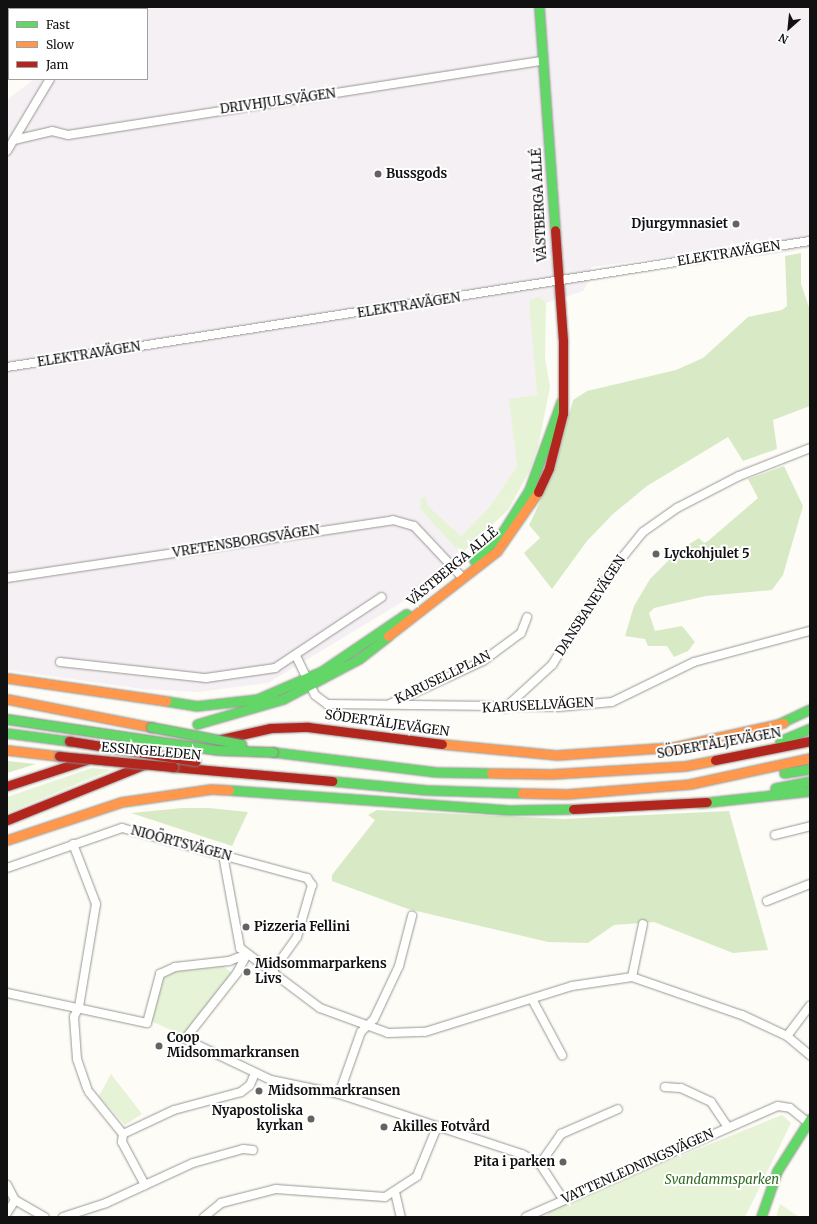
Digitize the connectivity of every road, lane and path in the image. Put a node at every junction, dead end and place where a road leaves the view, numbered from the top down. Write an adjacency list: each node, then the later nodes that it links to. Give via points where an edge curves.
1 (539, 7): 2 (main road, VÄSTBERGA ALLÉ)
2 (543, 61): 4 (street, DRIVHJULSVÄGEN, via 68,135 52,131); 7 (main road, VÄSTBERGA ALLÉ)
3 (49, 80): 4 (street)
4 (14, 140): 5 (street)
5 (7, 151)
6 (810, 241): 7 (street, ELEKTRAVÄGEN)
7 (557, 282): 8 (street, ELEKTRAVÄGEN); 10 (main road, VÄSTBERGA ALLÉ, via 563,341 560,402 563,414 557,441 537,494 509,538)
8 (7, 367)
9 (810, 448): 22 (street, DANSBANEVÄGEN, via 739,476 677,508 643,532 612,570 552,665)
10 (461, 576): 11 (street, VRETENSBORGSVÄGEN, via 414,526 393,520); 18 (main road, VÄSTBERGA ALLÉ, via 359,659)
11 (7, 578)
12 (382, 597): 15 (street)
13 (527, 617): 21 (street, KARUSELLPLAN, via 521,633 483,661)
14 (810, 630): 22 (street, KARUSELLVÄGEN, via 694,662 612,702)
15 (296, 656): 16 (street, via 275,668 206,678); 18 (street)
16 (60, 662)
17 (7, 678): 20 (main road, via 196,706)
18 (309, 682): 20 (main road, VÄSTBERGA ALLÉ); 21 (street, KARUSELLVÄGEN, via 318,699 327,704); 26 (main road, VÄSTBERGA ALLÉ, via 240,714)
19 (7, 699): 33 (main road, ESSINGELEDEN, bridge)
20 (260, 699): 26 (main road, VÄSTBERGA ALLÉ)
21 (389, 704): 22 (street, KARUSELLVÄGEN)
22 (505, 708)
23 (810, 709): 27 (main road)
24 (810, 715): 27 (main road)
25 (7, 718): 33 (main road, bridge, via 218,750)
26 (197, 724): 39 (main road, VÄSTBERGA ALLÉ)
27 (776, 725): 42 (main road, SÖDERTÄLJEVÄGEN, via 674,747 557,755 508,753 333,728 271,728 243,733 165,756)
28 (810, 728): 32 (main road)
29 (7, 733): 37 (main road, bridge)
30 (810, 740): 32 (main road, SÖDERTÄLJEVÄGEN)
31 (7, 750): 37 (main road, ESSINGELEDEN, bridge)
32 (761, 751): 33 (main road, SÖDERTÄLJEVÄGEN, via 685,766 505,775 378,767)
33 (273, 752)
34 (810, 758): 36 (main road)
35 (810, 769): 36 (main road)
36 (743, 775): 37 (main road, via 628,791 567,794 427,790)
37 (293, 777)
38 (810, 781): 41 (main road)
39 (7, 786)
40 (810, 791): 41 (main road)
41 (700, 803): 45 (main road, via 624,809 508,810 211,789 121,802)
42 (7, 820)
43 (810, 826): 44 (street)
44 (774, 835)
45 (7, 840)
46 (73, 844): 47 (street, NIOÖRTSVÄGEN, via 122,828); 48 (street, NIOÖRTSVÄGEN); 59 (street, via 96,911)
47 (223, 855): 53 (street, via 236,939); 54 (street, NIOÖRTSVÄGEN, via 312,881 297,937)
48 (7, 868)
49 (810, 884): 50 (street)
50 (767, 901)
51 (412, 916): 60 (street, via 397,971 374,1019)
52 (643, 924): 55 (street)
53 (247, 954): 54 (street); 59 (street, via 229,961 175,967 160,974 147,1023); 64 (street, via 237,973 186,1040)
54 (272, 972): 60 (street, via 320,1008)
55 (632, 977): 57 (street, via 592,981); 61 (street, via 696,997)
56 (7, 993): 59 (street)
57 (532, 999): 60 (street, via 417,1034 388,1033); 62 (street)
58 (810, 1006): 61 (street)
59 (79, 1007): 71 (street, via 74,1017 75,1045 88,1090)
60 (367, 1025): 66 (street)
61 (787, 1036): 63 (street)
62 (562, 1055)
63 (810, 1055)
64 (255, 1073): 66 (street); 71 (street, via 250,1085 241,1092 174,1110)
65 (665, 1087): 70 (street, VATTENLEDNINGSVÄGEN, via 681,1088 711,1102)
66 (339, 1094): 69 (street)
67 (618, 1109): 73 (street, via 560,1134)
68 (808, 1121): 70 (street, VATTENLEDNINGSVÄGEN, via 790,1108 778,1106); 85 (main road, via 777,1171)
69 (437, 1127): 73 (street, via 522,1154); 76 (street, via 417,1176)
70 (728, 1127): 77 (street, VATTENLEDNINGSVÄGEN)
71 (123, 1134): 75 (street, via 122,1142)
72 (253, 1150): 75 (street, via 243,1149 193,1164)
73 (540, 1164): 77 (street)
74 (7, 1185): 78 (street)
75 (145, 1185): 81 (street)
76 (395, 1192): 82 (street, via 372,1198 276,1188 221,1203); 83 (street)
77 (562, 1199): 84 (street, VATTENLEDNINGSVÄGEN)
78 (15, 1200): 79 (street); 80 (street)
79 (7, 1213)
80 (44, 1217)
81 (63, 1217)
82 (204, 1217)
83 (401, 1217)
84 (526, 1217)
85 (761, 1217)

